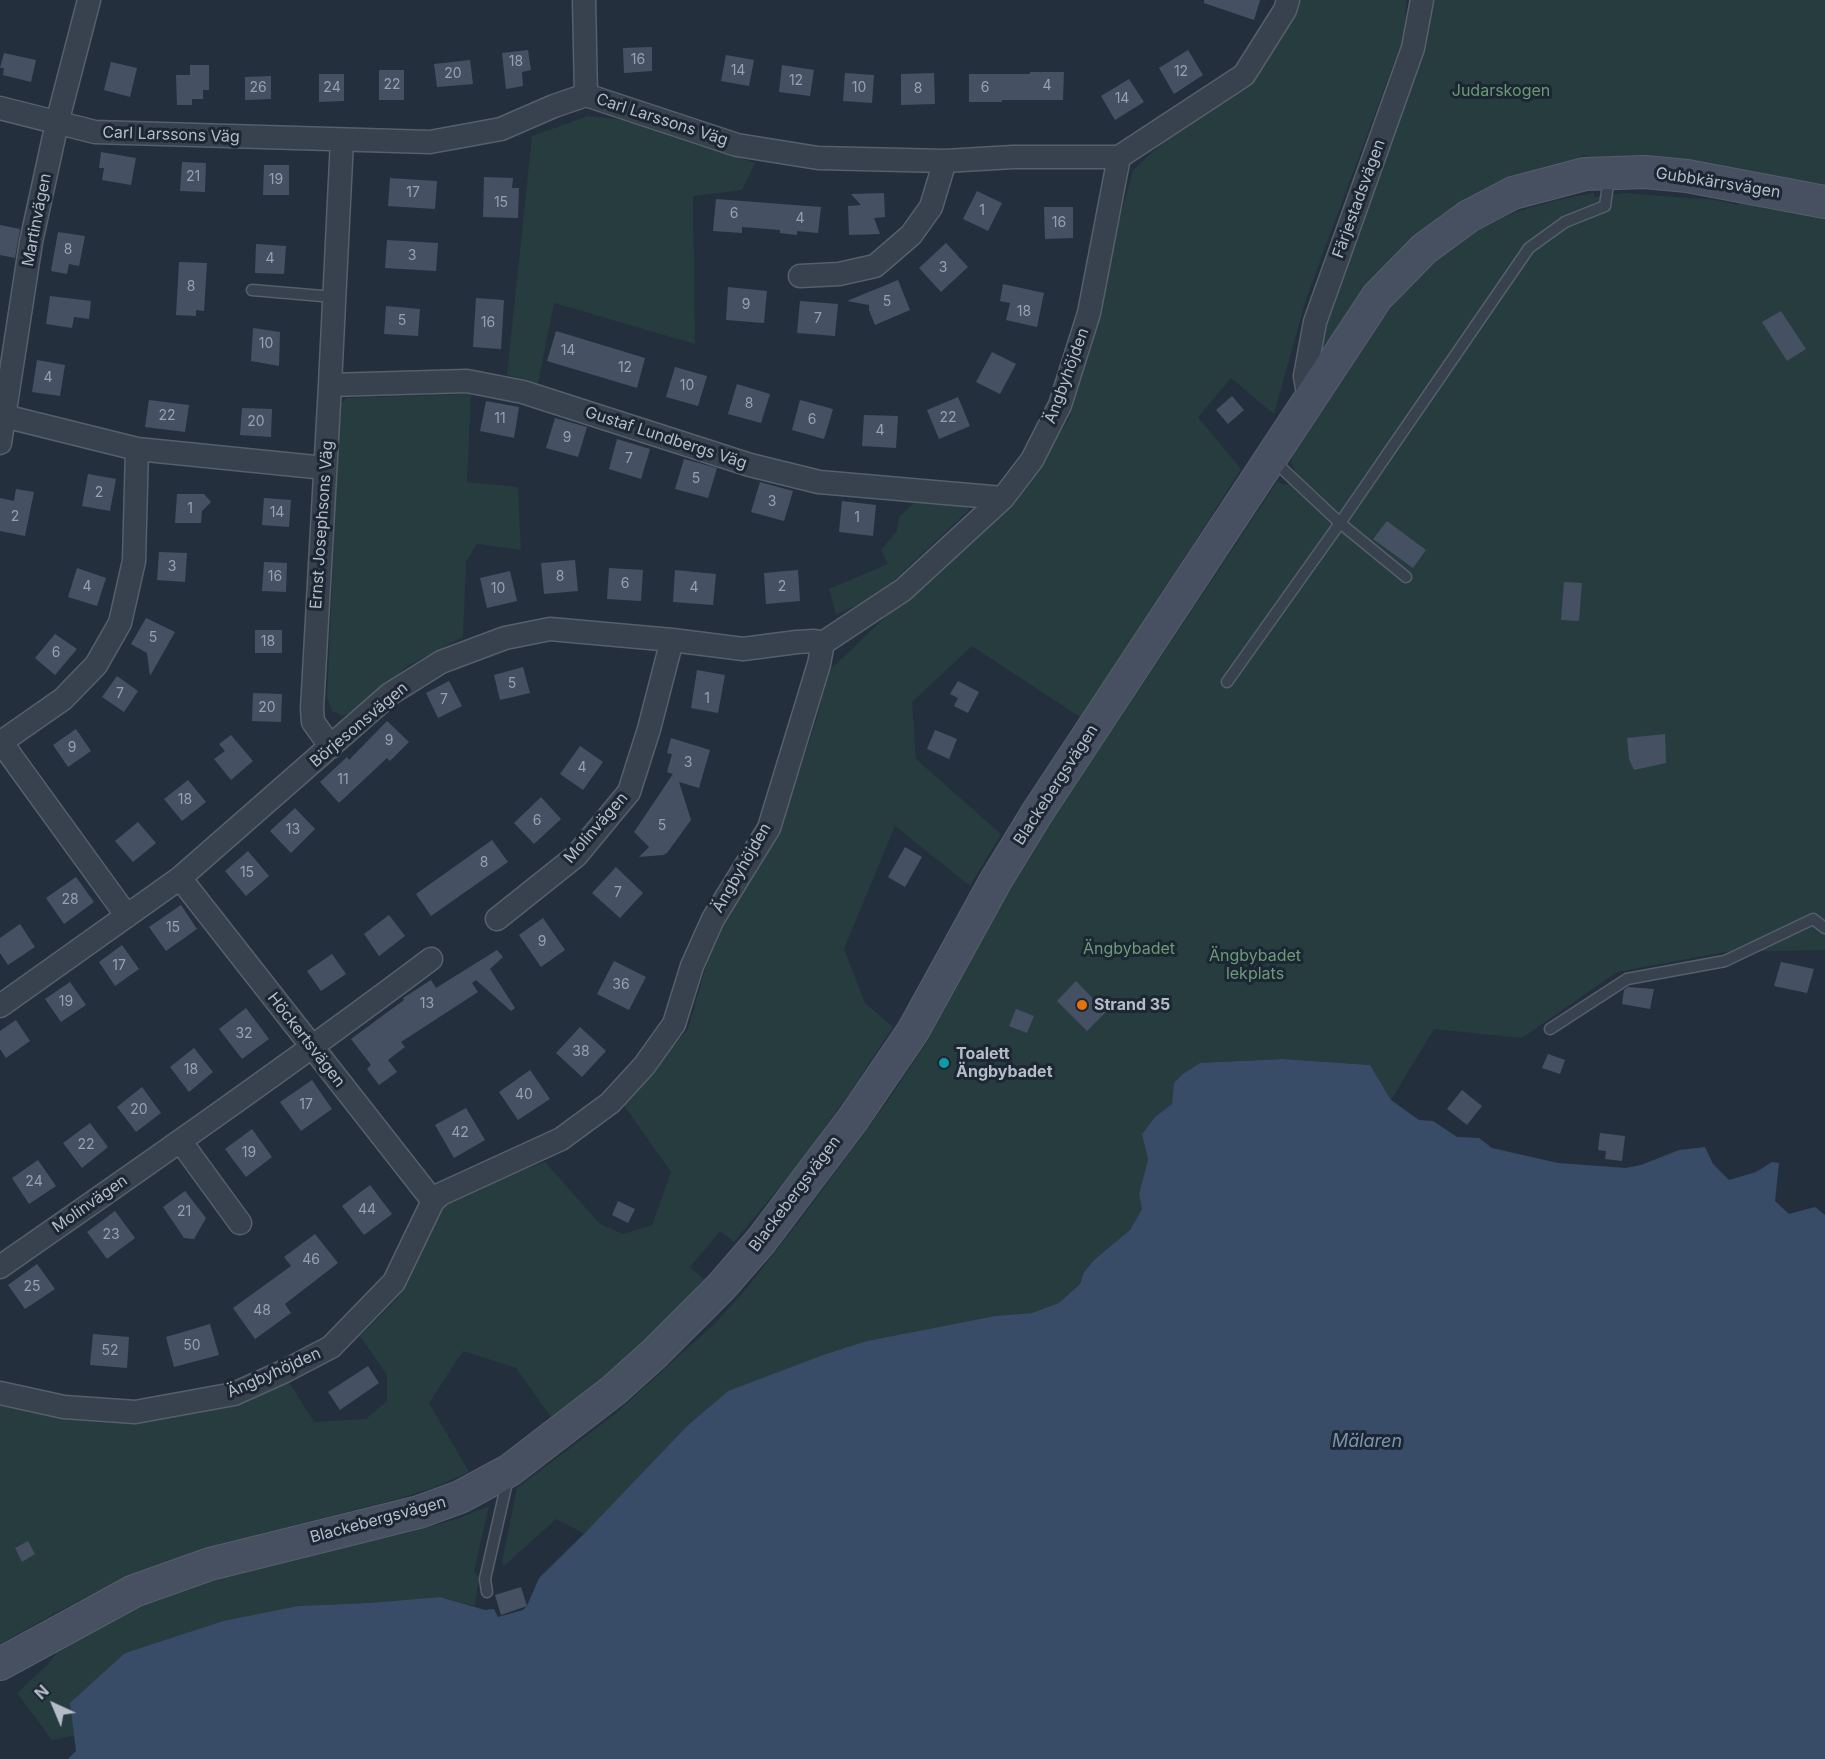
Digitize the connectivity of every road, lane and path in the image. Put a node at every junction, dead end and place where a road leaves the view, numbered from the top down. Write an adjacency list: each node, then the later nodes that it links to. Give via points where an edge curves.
1 (88, 0): 7 (street, Martinvägen)
2 (584, 0): 5 (street)
3 (1288, 0): 9 (street, via 1286,10 1244,75)
4 (1422, 0): 17 (street, Färjestadsvägen, via 1413,48 1314,322 1305,376)
5 (586, 95): 8 (street, Carl Larssons Väg, via 501,129 430,142); 10 (street, Carl Larssons Väg, via 737,145 818,158)
6 (0, 108): 7 (street, Carl Larssons Väg)
7 (57, 123): 8 (street, Carl Larssons Väg, via 95,132); 18 (street, Martinvägen, via 31,242)
8 (342, 140): 15 (street, Ernst Josephsons Väg)
9 (1119, 157): 10 (street, Carl Larssons Väg); 23 (street, Ängbyhöjden, via 1089,313 1060,405 1032,460)
10 (945, 161): 13 (street, via 931,207 911,235 875,266 839,274)
11 (1609, 172): 12 (street, Gubbkärrsvägen, via 1687,176); 17 (street, Gubbkärrsvägen, via 1585,174 1514,193 1469,216 1425,249 1377,297); 24 (lane, via 1605,206 1565,222 1529,248)
12 (1825, 202)
13 (800, 276)
14 (252, 290): 15 (lane)
15 (334, 297): 16 (street, Ernst Josephsons Väg)
16 (330, 385): 22 (street, Ernst Josephsons Väg); 23 (street, Gustaf Lundbergs Väg, via 467,381 523,392 750,465 819,482)
17 (1309, 399): 21 (street, Blackebergsvägen)
18 (2, 416): 19 (street, Martinvägen); 20 (street)
19 (0, 443)
20 (137, 449): 22 (street); 29 (street, via 134,561 120,623 96,665 63,699)
21 (1270, 458): 24 (lane); 44 (street, Blackebergsvägen, via 1037,813 913,1031 853,1119 761,1241 702,1307 614,1390)
22 (325, 468): 30 (street, Ernst Josephsons Väg, via 312,710 313,722)
23 (1003, 498): 27 (street, Ängbyhöjden, via 903,590)
24 (1340, 523): 25 (lane); 28 (lane)
25 (1406, 576)
26 (672, 640): 27 (street, Börjesonsvägen, via 743,648); 30 (street, Börjesonsvägen, via 550,629 505,638 441,662 390,694); 33 (street, Molinvägen, via 629,792 576,856)
27 (823, 643): 40 (street, Ängbyhöjden, via 768,828 713,919 692,966 674,1024 610,1103 561,1139)
28 (1227, 682)
29 (0, 743): 32 (street)
30 (331, 747): 31 (street, Börjesonsvägen)
31 (180, 878): 32 (street, Börjesonsvägen); 38 (street, Höckertsvägen)
32 (127, 916): 36 (street, Börjesonsvägen)
33 (497, 919)
34 (1825, 928): 37 (lane, via 1813,919 1725,961 1627,979)
35 (431, 959): 38 (street, Molinvägen)
36 (0, 1006)
37 (1550, 1029)
38 (312, 1048): 39 (street, Molinvägen); 40 (street, Höckertsvägen)
39 (181, 1142): 41 (street); 42 (street, Molinvägen)
40 (433, 1200): 43 (street, Ängbyhöjden, via 394,1282 331,1347 234,1394 135,1412 64,1407)
41 (240, 1223)
42 (0, 1267)
43 (0, 1393)
44 (510, 1470): 45 (lane, via 485,1579); 46 (street, Blackebergsvägen, via 460,1497 419,1512 210,1564 134,1591)
45 (487, 1592)
46 (0, 1664)

